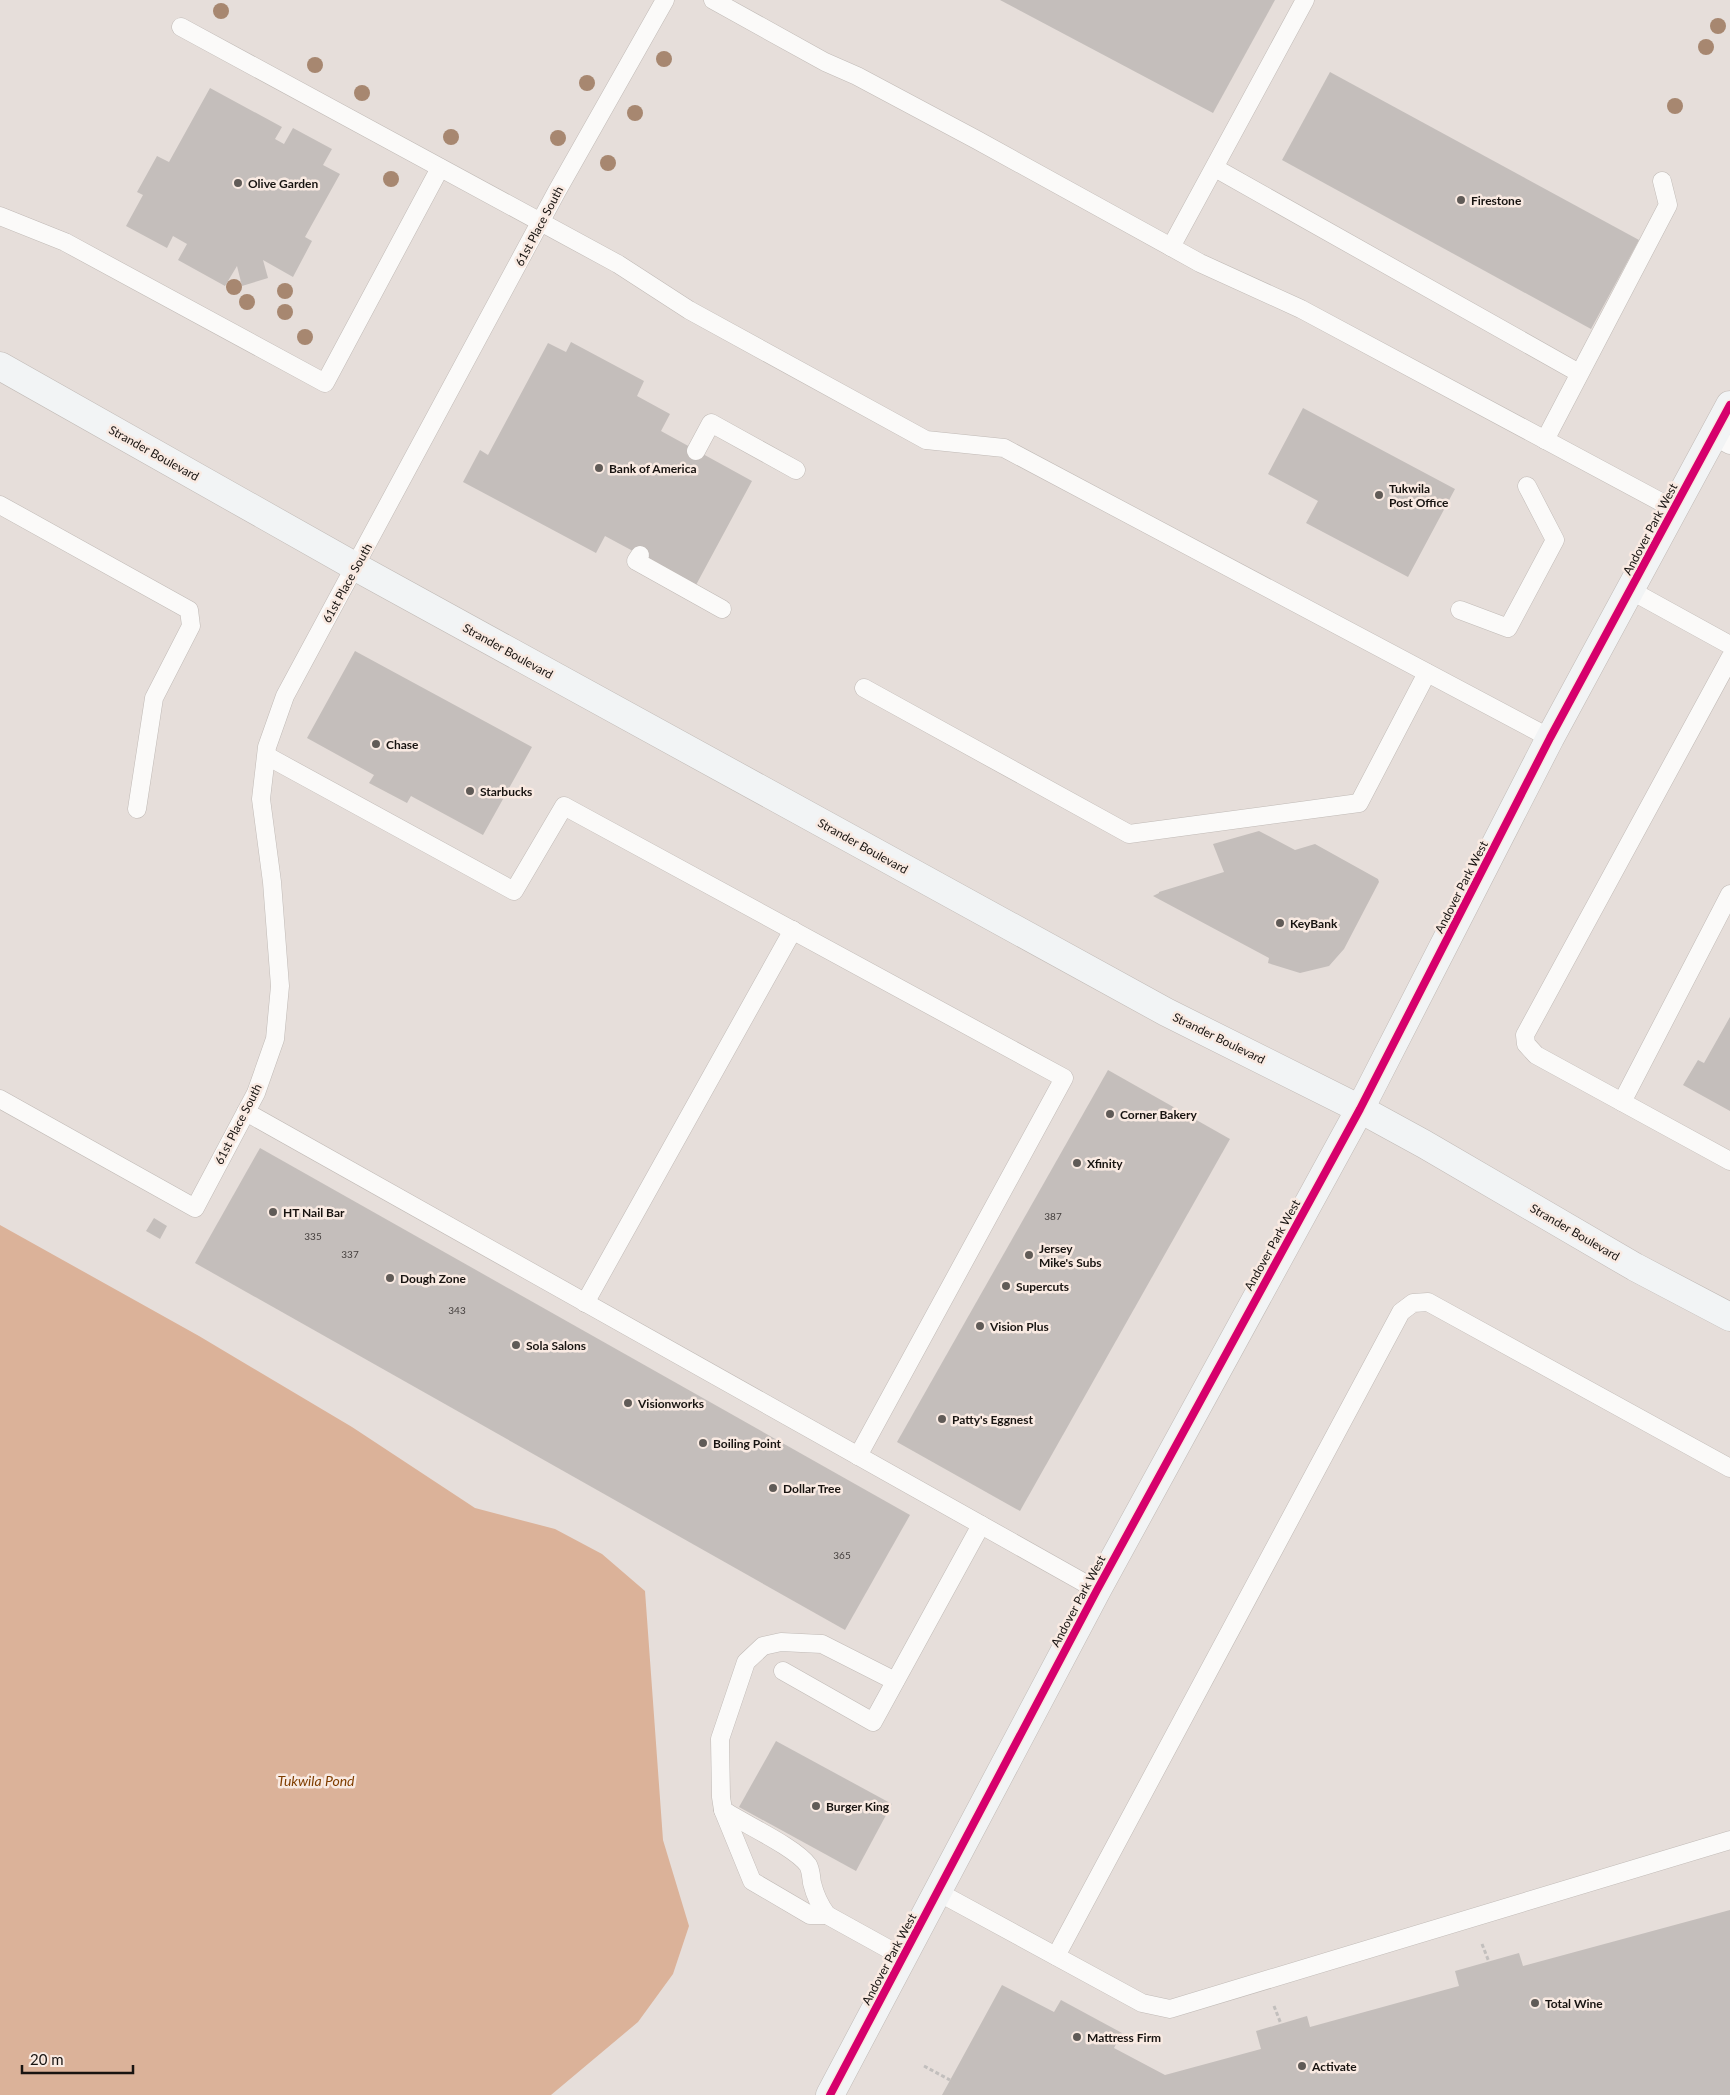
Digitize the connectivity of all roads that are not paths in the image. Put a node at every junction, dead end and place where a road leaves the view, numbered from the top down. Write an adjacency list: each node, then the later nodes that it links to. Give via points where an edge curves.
1 (665, 0): 9 (lane, 61st Place South)
2 (713, 0): 10 (lane)
3 (1305, 0): 6 (lane)
4 (181, 27): 5 (lane)
5 (440, 168): 8 (lane, via 325,383 65,242); 9 (lane)
6 (1215, 168): 10 (lane); 12 (lane)
7 (1662, 181): 12 (lane, via 1668,205)
8 (0, 216)
9 (541, 222): 22 (lane, 61st Place South); 28 (lane, via 618,264 689,310 926,440 1004,448)
10 (1170, 247): 14 (lane, via 1301,309)
11 (0, 366): 22 (main road, Strander Boulevard)
12 (1579, 373): 14 (lane)
13 (1730, 405): 15 (main road, Andover Park West)
14 (1545, 440): 20 (lane)
15 (1722, 441): 20 (main road, Andover Park West)
16 (696, 451): 17 (lane, via 711,423)
17 (796, 470)
18 (1527, 486): 25 (lane, via 1555,540 1508,628)
19 (0, 505): 32 (lane, via 189,610 191,626 154,698)
20 (1674, 509): 23 (main road, Andover Park West)
21 (640, 555): 24 (lane, via 636,561)
22 (356, 567): 31 (lane, 61st Place South, via 285,696 267,747); 37 (main road, Strander Boulevard, via 1166,1012)
23 (1630, 590): 26 (lane); 30 (main road, Andover Park West)
24 (722, 609)
25 (1460, 610)
26 (1730, 645)
27 (1730, 658): 36 (lane, via 1525,1035 1526,1044 1536,1055)
28 (1427, 673): 29 (lane, via 1359,803 1129,834); 30 (lane)
29 (864, 688)
30 (1550, 738): 37 (main road, Andover Park West)
31 (267, 756): 34 (lane, via 514,891 564,806); 38 (lane, 61st Place South, via 261,799 272,882 280,986 275,1039)
32 (137, 809)
33 (1730, 894): 36 (lane)
34 (793, 930): 40 (lane); 42 (lane, via 1064,1078)
35 (0, 1099): 38 (lane, 61st Place South, via 195,1208)
36 (1622, 1102): 39 (lane)
37 (1360, 1109): 41 (main road, Strander Boulevard); 45 (main road, Andover Park West)
38 (246, 1112): 40 (lane)
39 (1730, 1161)
40 (585, 1303): 42 (lane)
41 (1730, 1317)
42 (858, 1456): 44 (lane)
43 (1730, 1468): 52 (lane, via 1428,1302 1413,1303 1401,1312)
44 (981, 1525): 45 (lane); 47 (lane)
45 (1097, 1590): 50 (main road, Andover Park West)
46 (783, 1671): 47 (lane, via 873,1722)
47 (896, 1681): 48 (lane, via 822,1644 780,1642 763,1646 746,1662 720,1739)
48 (723, 1810): 51 (lane, via 800,1855 809,1867 812,1885); 51 (lane, via 752,1882 810,1915)
49 (1730, 1840): 52 (lane, via 1170,2009 1142,2003)
50 (938, 1892): 52 (lane); 53 (main road, Andover Park West)
51 (827, 1915): 53 (lane)
52 (1056, 1956)
53 (903, 1958): 54 (main road, Andover Park West)
54 (830, 2095)

